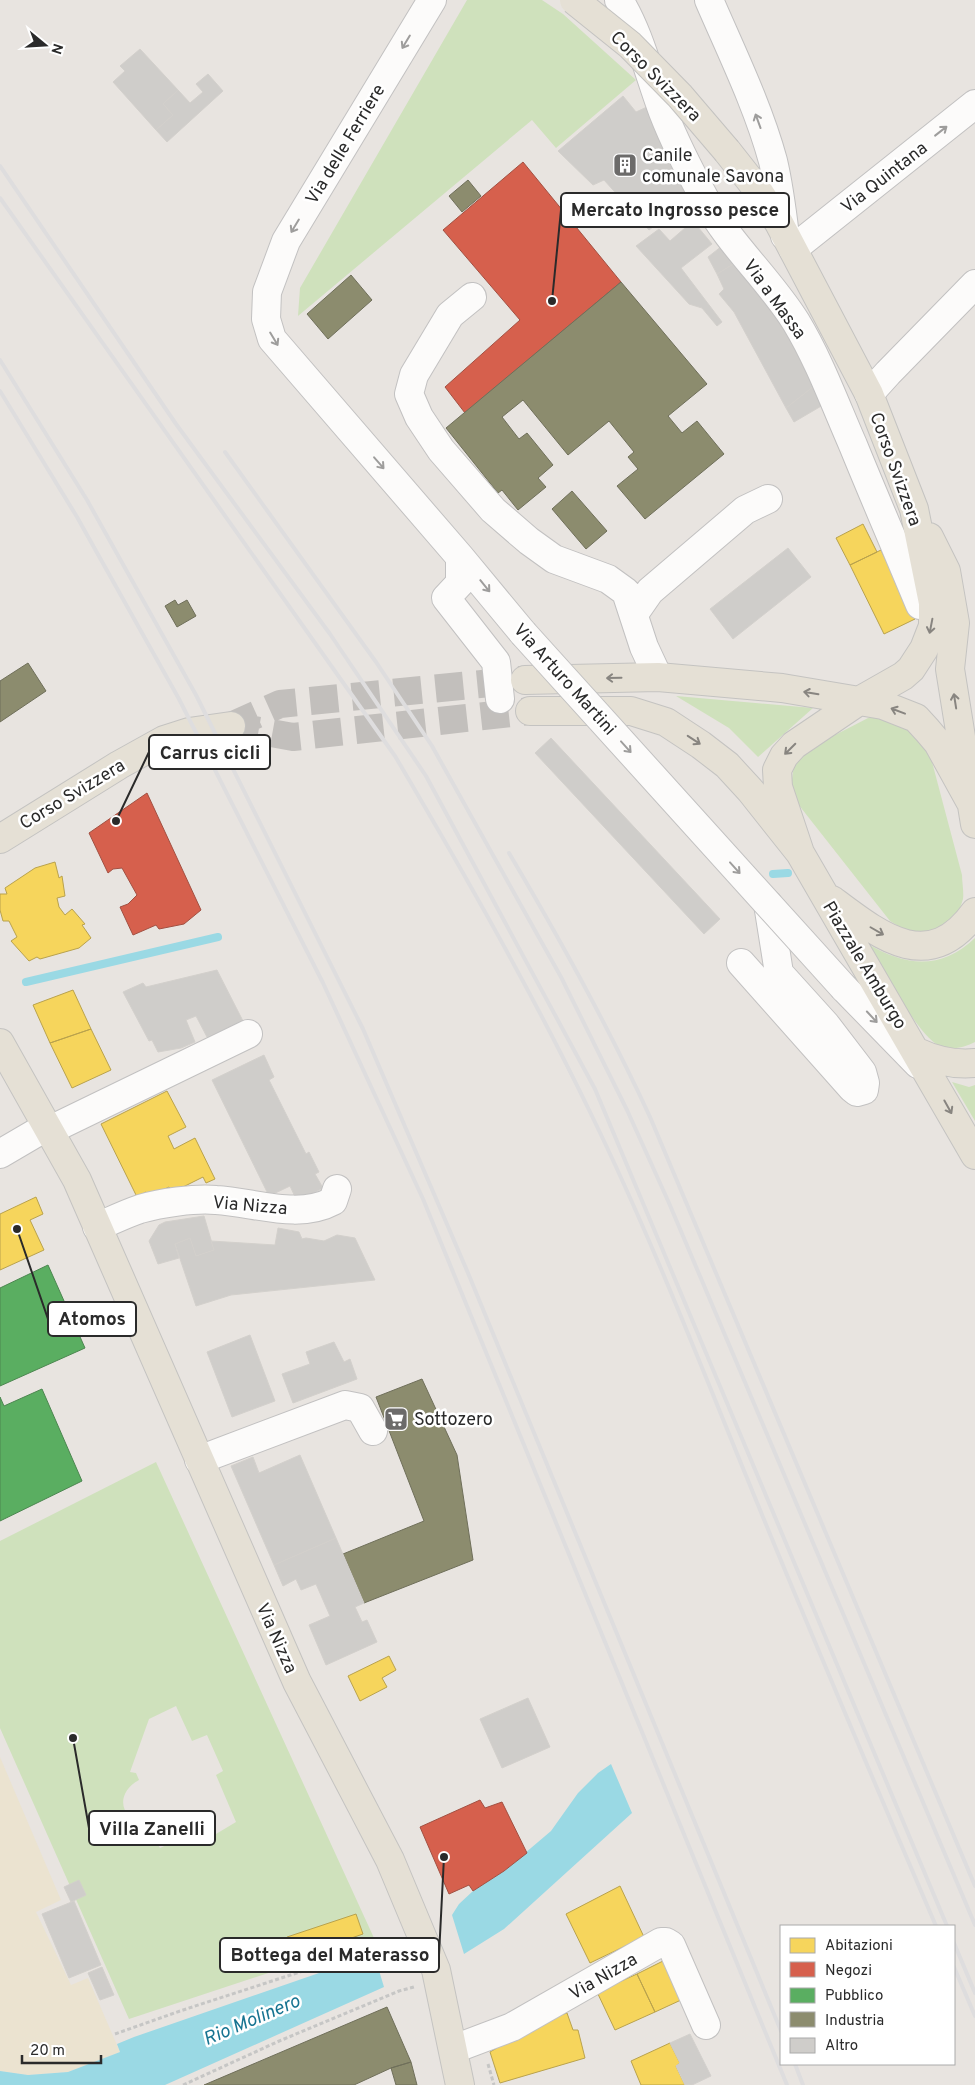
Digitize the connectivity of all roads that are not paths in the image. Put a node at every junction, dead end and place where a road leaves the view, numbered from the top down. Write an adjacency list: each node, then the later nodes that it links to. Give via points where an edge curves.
1 (432, 0): 8 (street, Via delle Ferriere, one-way to 8, via 286,241)
2 (574, 0): 6 (main road, Corso Svizzera, bridge, via 630,45 680,96 756,189)
3 (619, 0): 14 (street, Via a Massa, via 638,39 673,135 707,203 737,247 780,298 811,351)
4 (709, 0): 6 (street, one-way to 4, via 772,159 739,68)
5 (975, 104): 6 (street, Via Quintana, one-way to 5)
6 (789, 242): 10 (main road, Corso Svizzera)
7 (975, 284): 10 (street)
8 (267, 292): 13 (street, Via Arturo Martini, one-way to 13, via 266,319 272,339)
9 (472, 297): 15 (street, via 450,315 414,375 408,394 419,417 441,450 493,510 554,559 614,583 626,592)
10 (869, 394): 12 (main road, Corso Svizzera)
11 (768, 499): 15 (street, via 745,510 650,591)
12 (914, 509): 19 (main road, Corso Svizzera, one-way to 19, via 932,603 933,626 911,669); 22 (main road, one-way to 12, via 950,669 955,623 946,571)
13 (460, 557): 18 (street, via 460,583 446,598 496,662); 27 (street, Via Arturo Martini, one-way to 27, bridge, via 523,633)
14 (920, 605)
15 (634, 614): 16 (street)
16 (658, 677): 17 (main road, one-way to 17); 19 (main road, one-way to 16, via 782,688)
17 (525, 680)
18 (500, 700)
19 (859, 700): 23 (main road, one-way to 19, via 938,743 916,718); 25 (main road, Piazzale Amburgo, one-way to 25, via 794,745 778,770 778,787)
20 (530, 711): 25 (main road, Piazzale Amburgo, one-way to 25, via 631,711 666,722 727,765)
21 (231, 726): 24 (main road, Corso Svizzera, via 189,732 164,740 119,764)
22 (968, 735): 23 (main road)
23 (973, 813)
24 (0, 839)
25 (800, 853): 26 (main road, Piazzale Amburgo)
26 (823, 893): 28 (main road, one-way to 28, via 889,938 920,948 949,938); 32 (main road, Piazzale Amburgo)
27 (768, 904): 29 (street, via 779,973 826,1025 862,1072 864,1090 857,1092 852,1088); 32 (street, Via Arturo Martini, one-way to 32, bridge, via 844,988)
28 (975, 912)
29 (741, 963)
30 (248, 1034): 34 (street)
31 (0, 1042): 34 (main road, Via Nizza)
32 (908, 1050): 33 (main road, via 948,1063); 36 (main road, Piazzale Amburgo, one-way to 36, via 931,1076)
33 (975, 1064)
34 (47, 1129): 35 (street); 38 (main road, Via Nizza, via 77,1180)
35 (0, 1154)
36 (975, 1154)
37 (337, 1189): 38 (street, Via Nizza, via 333,1201 321,1208 307,1210 207,1200 141,1209)
38 (97, 1227): 40 (main road, Via Nizza)
39 (373, 1431): 40 (street, via 360,1408 346,1405)
40 (200, 1460): 42 (main road, Via Nizza, via 297,1682 390,1860 439,1981)
41 (706, 2025): 42 (street, Via Nizza, via 671,1945 661,1942 512,2027)
42 (454, 2049): 43 (main road, Via Nizza)
43 (460, 2085)

